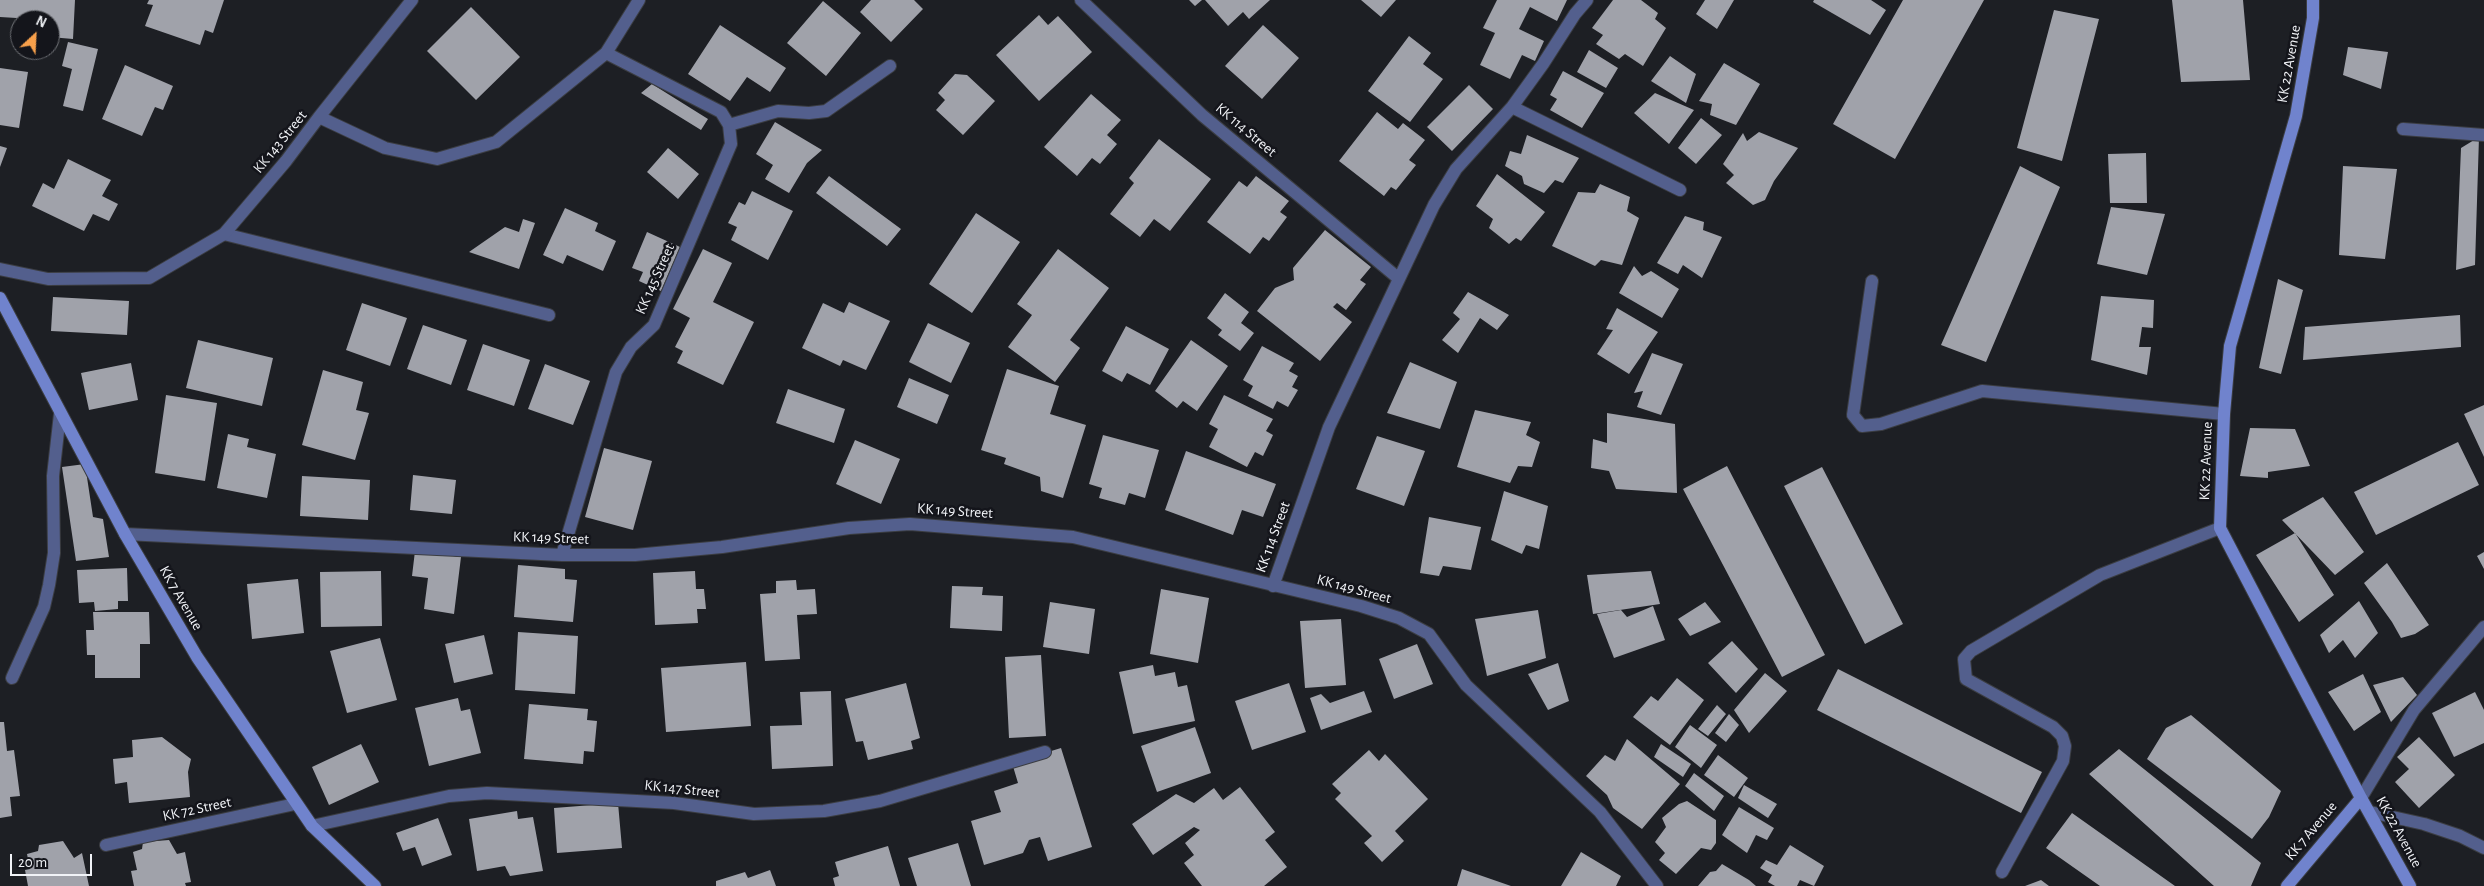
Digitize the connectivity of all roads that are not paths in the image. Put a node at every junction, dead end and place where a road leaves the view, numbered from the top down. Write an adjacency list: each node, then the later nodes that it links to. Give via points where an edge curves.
1 (412, 0): 9 (street)
2 (639, 0): 6 (street, KK 143 Street)
3 (1081, 0): 16 (street, KK 114 Street, via 1202,115)
4 (1587, 0): 8 (street, KK 114 Street, via 1574,14)
5 (2313, 0): 21 (street, KK 22 Avenue, via 2313,18 2296,116 2230,346)
6 (606, 53): 9 (street, KK 143 Street, via 496,142 437,158 385,148); 10 (street, via 721,112)
7 (890, 66): 10 (street, via 826,111 778,111)
8 (1512, 107): 13 (street); 16 (street, KK 114 Street, via 1456,170 1434,204)
9 (319, 117): 14 (street, KK 143 Street)
10 (729, 125): 24 (street, KK 145 Street, via 731,144 654,325 631,347 616,372)
11 (2403, 129): 12 (street)
12 (2484, 135)
13 (1680, 190)
14 (224, 234): 15 (street, KK 143 Street, via 149,278 48,278); 19 (street)
15 (0, 269)
16 (1398, 278): 25 (street, KK 114 Street, via 1329,427)
17 (1872, 281): 21 (street, via 1852,415 1862,426 1881,424 1982,391)
18 (0, 298): 20 (street, KK 7 Avenue)
19 (549, 315)
20 (60, 414): 23 (street, KK 7 Avenue); 27 (street, via 53,476 54,553 49,585 44,606)
21 (2224, 414): 22 (street, KK 22 Avenue)
22 (2220, 528): 29 (street, KK 22 Avenue); 35 (street, via 2100,575 1971,651 1964,659 1966,679 2053,726 2062,736 2065,746 2062,761)
23 (125, 534): 24 (street, KK 149 Street); 30 (street, KK 7 Avenue, via 197,657)
24 (562, 555): 25 (street, KK 149 Street, via 635,555 722,547 850,528 910,524 1073,537)
25 (1273, 586): 37 (street, KK 149 Street, via 1361,606 1399,618 1429,634 1466,685 1600,812)
26 (2484, 627): 29 (street, via 2414,710)
27 (12, 678)
28 (1045, 752): 32 (street, KK 147 Street, via 880,800 824,811 754,814 674,803 487,793 449,796)
29 (2361, 798): 31 (street, KK 22 Avenue); 38 (street, KK 7 Avenue)
30 (295, 804): 32 (street, KK 7 Avenue); 33 (street, KK 72 Street)
31 (2370, 812): 34 (street, via 2424,824); 39 (street, KK 22 Avenue)
32 (312, 826): 36 (street, KK 7 Avenue)
33 (106, 845)
34 (2484, 848)
35 (2002, 872)
36 (375, 886)
37 (1657, 886)
38 (2287, 886)
39 (2410, 886)

